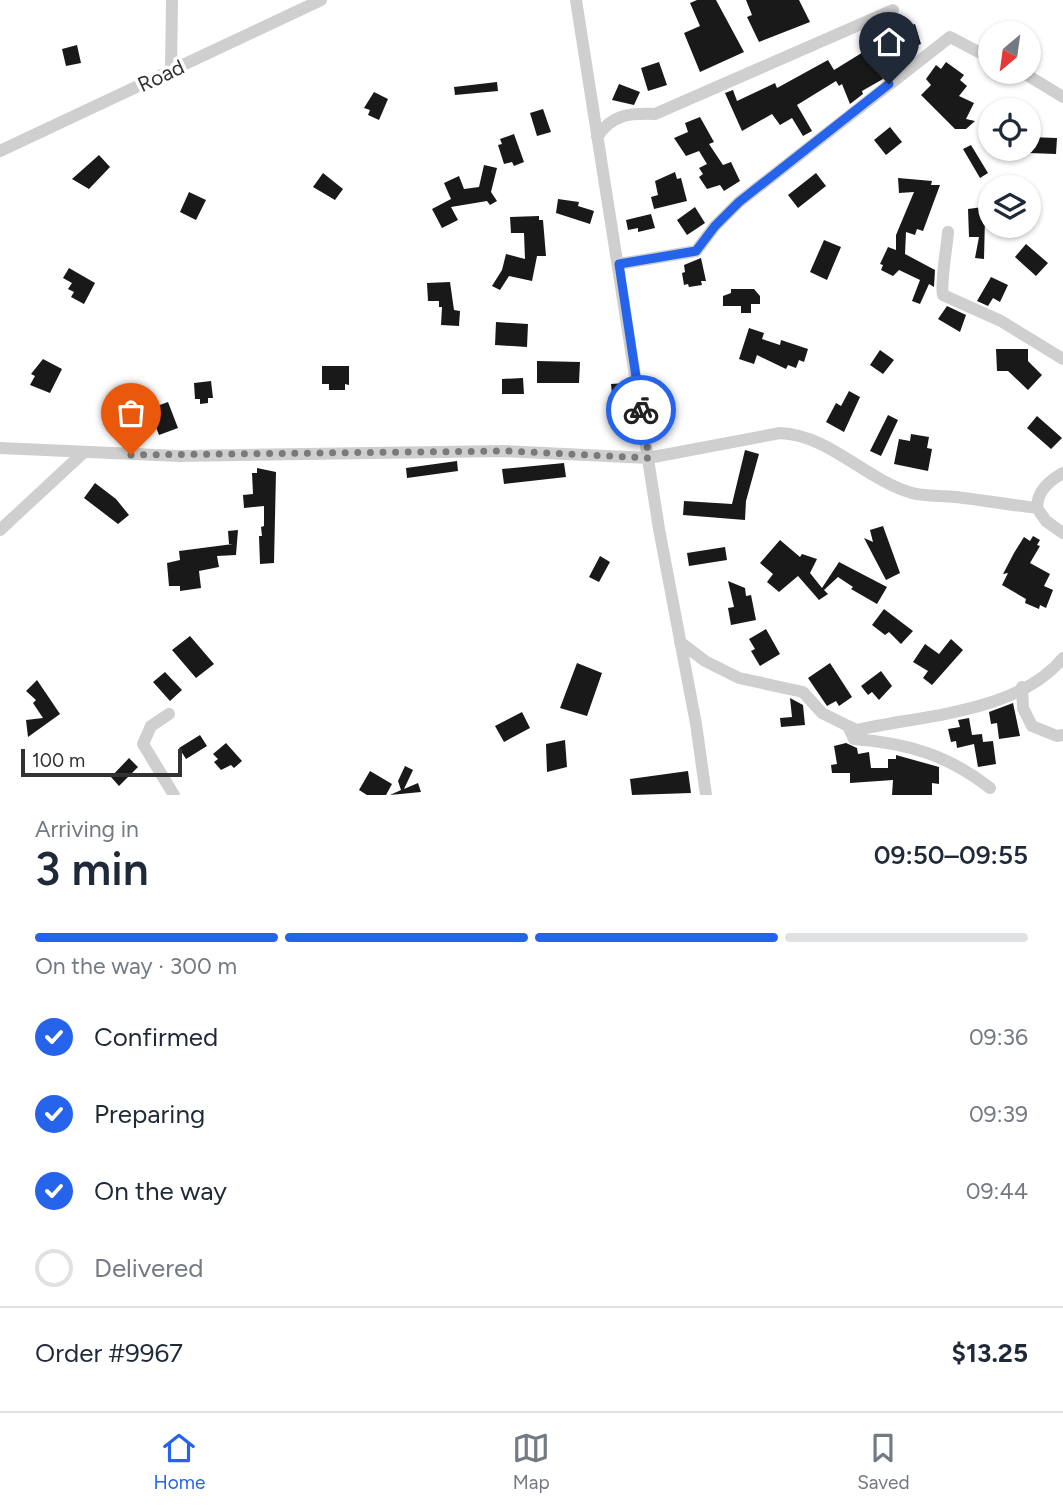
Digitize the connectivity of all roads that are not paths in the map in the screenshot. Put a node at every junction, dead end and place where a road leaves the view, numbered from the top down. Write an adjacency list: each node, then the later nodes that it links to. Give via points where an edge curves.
1 (172, 0): 6 (street)
2 (321, 0): 6 (street, Road)
3 (576, 0): 9 (street)
4 (893, 10): 9 (street, via 655,114 628,113 606,123)
5 (978, 52): 12 (street, via 950,37 739,202 696,251)
6 (171, 71): 10 (street, Road)
7 (1041, 84): 8 (street)
8 (1063, 97)
9 (597, 136): 12 (street)
10 (0, 151)
11 (948, 232): 13 (street, via 946,271 940,286 943,295 1001,321)
12 (619, 264): 16 (street)
13 (1063, 359)
14 (0, 448): 15 (street)
15 (83, 453): 16 (street, via 508,451); 19 (street)
16 (649, 458): 18 (street, via 792,433 913,493); 21 (street)
17 (1063, 473): 18 (street, via 1046,485)
18 (1037, 508): 20 (street)
19 (0, 530)
20 (1063, 533)
21 (680, 642): 25 (street, via 739,678 803,692 822,713); 29 (street)
22 (1063, 658): 23 (street, via 1054,669)
23 (1022, 687): 25 (street, via 952,714 858,730); 26 (street, via 1023,708 1032,726)
24 (169, 714): 28 (street, via 151,726 144,744)
25 (848, 726): 27 (street, via 854,739 942,756)
26 (1063, 735)
27 (990, 788)
28 (174, 795)
29 (706, 795)

